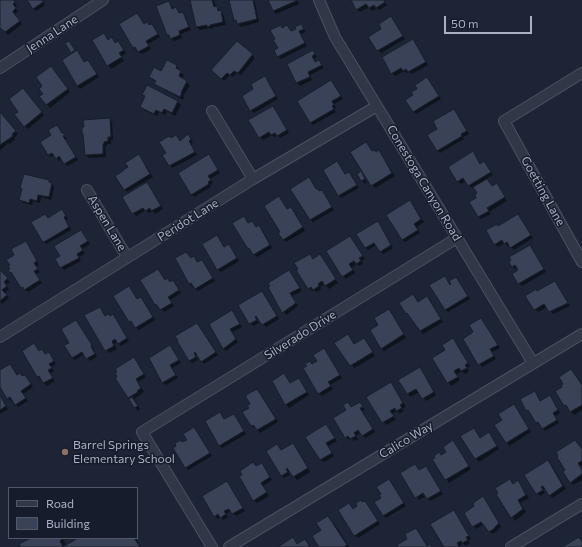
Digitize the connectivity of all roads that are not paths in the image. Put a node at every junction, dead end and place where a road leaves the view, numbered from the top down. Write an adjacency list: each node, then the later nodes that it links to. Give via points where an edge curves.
1 (103, 0): 3 (street, Jenna Lane)
2 (319, 0): 5 (street, Conestoga Canyon Road, via 335,37)
3 (0, 68)
4 (582, 73): 11 (street, Goetting Lane, via 504,121)
5 (377, 106): 7 (street, Peridot Lane); 9 (street, Conestoga Canyon Road)
6 (212, 111): 7 (street)
7 (253, 179): 10 (street, Peridot Lane)
8 (87, 190): 10 (street, Aspen Lane)
9 (457, 238): 14 (street, Conestoga Canyon Road); 16 (street, Silverado Drive, via 142,432)
10 (127, 257): 13 (street, Peridot Lane)
11 (582, 262)
12 (582, 334): 14 (street, Calico Way)
13 (0, 337)
14 (533, 363): 17 (street, Calico Way)
15 (582, 504): 18 (street)
16 (212, 547)
17 (229, 547)
18 (511, 547)

